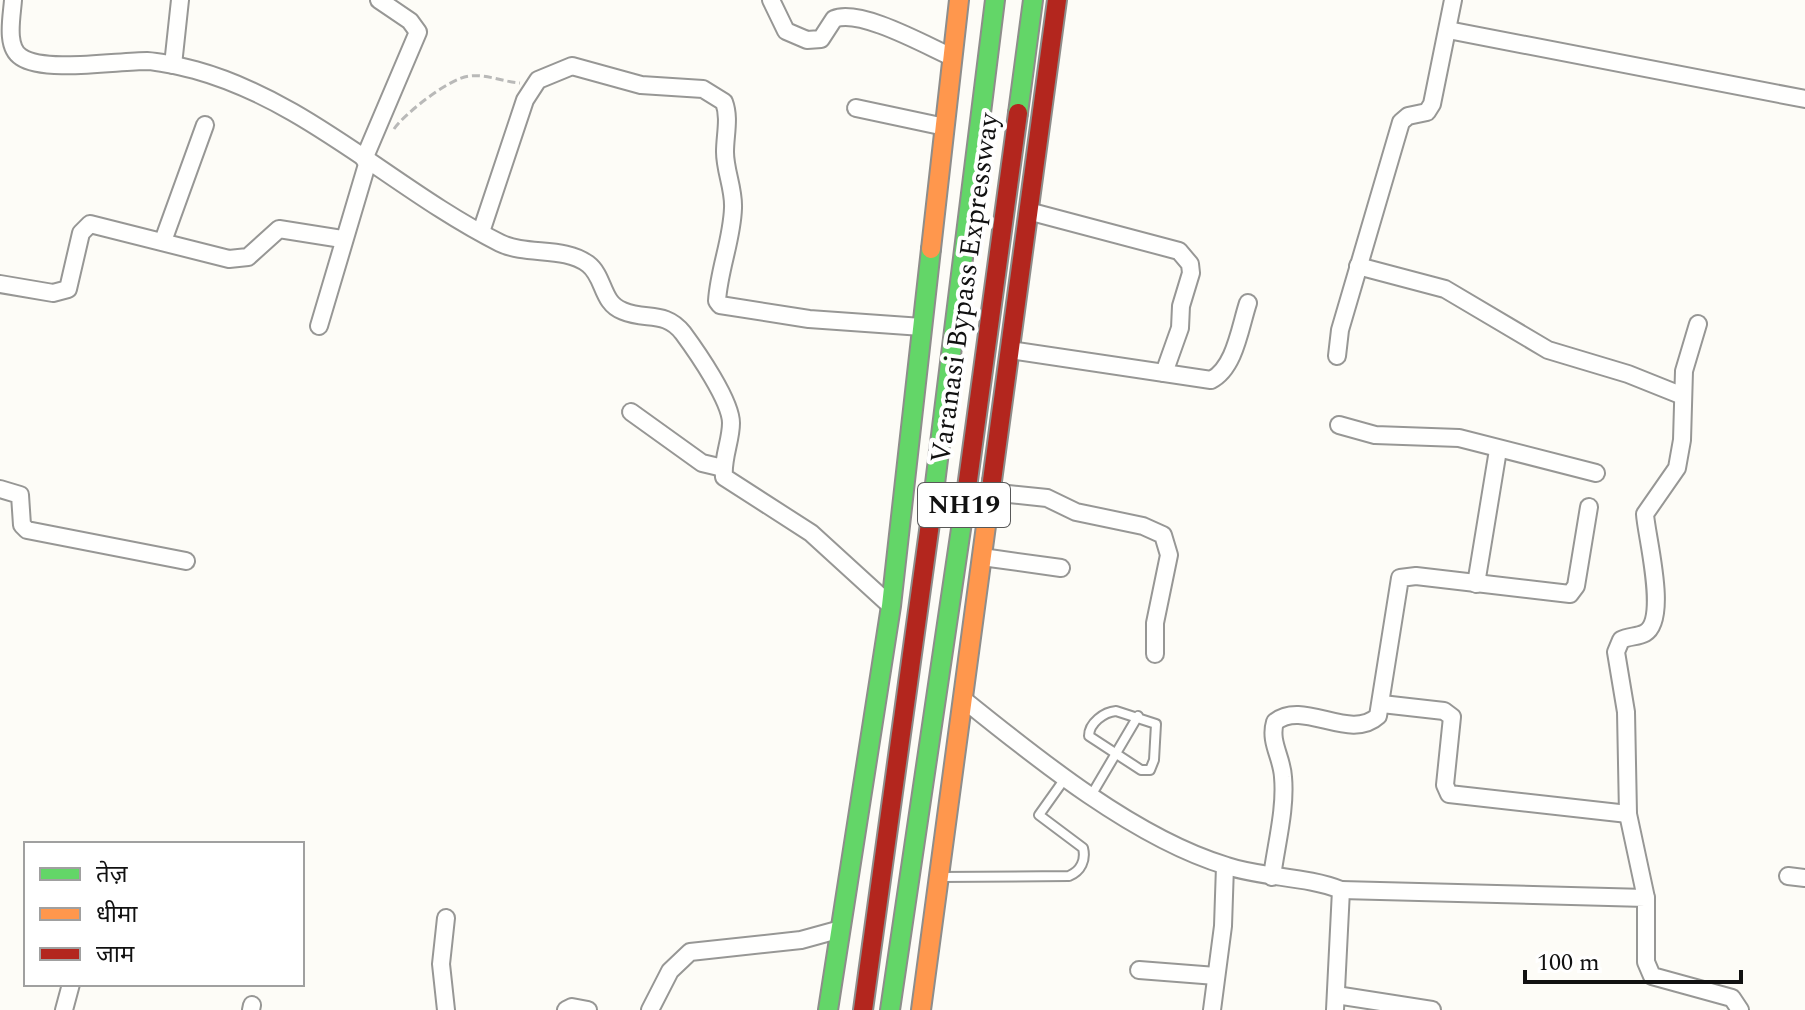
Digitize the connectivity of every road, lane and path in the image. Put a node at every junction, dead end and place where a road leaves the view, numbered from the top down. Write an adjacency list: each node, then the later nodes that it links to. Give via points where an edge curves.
1 (13, 0): 11 (street, via 13,49)
2 (180, 0): 14 (street)
3 (379, 0): 21 (street, via 418,32)
4 (771, 0): 12 (street, via 786,31 807,40 821,39 834,19 847,16)
5 (959, 0): 12 (main road)
6 (995, 0): 74 (main road, Varanasi Bypass Expressway / NH19, via 917,631)
7 (1033, 0): 75 (main road, Varanasi Bypass Expressway / NH19)
8 (1057, 0): 22 (main road)
9 (1453, 0): 10 (street)
10 (1448, 30): 16 (street); 26 (street, via 1432,104 1427,112 1401,122)
11 (19, 57): 13 (street); 14 (street, via 41,64)
12 (952, 57): 19 (main road)
13 (0, 61)
14 (173, 65): 21 (street, via 277,103)
15 (532, 85): 20 (path, via 483,76 459,79 401,120); 23 (street); 31 (street, via 572,66 641,85 715,94 727,107 725,151 733,202 721,264 720,305 809,319)
16 (1805, 99)
17 (856, 108): 19 (street)
18 (205, 125): 25 (street)
19 (945, 127): 31 (main road)
20 (390, 136)
21 (366, 160): 23 (street); 24 (street)
22 (1028, 211): 32 (main road); 34 (street, via 1179,251 1187,258 1191,273)
23 (481, 232): 39 (street, via 522,250 586,263 597,273 612,305 671,321 726,402 731,433)
24 (342, 239): 25 (street, via 279,229 241,259); 30 (street)
25 (163, 241): 27 (street, via 90,224 81,233 68,289 53,293)
26 (1358, 266): 33 (street); 35 (street, via 1445,289 1548,350)
27 (0, 284)
28 (1248, 303): 34 (street, via 1221,375 1211,380)
29 (1698, 324): 35 (street, via 1684,371)
30 (319, 326)
31 (922, 327): 48 (main road)
32 (1010, 350): 34 (street); 42 (main road)
33 (1337, 356)
34 (1164, 373)
35 (1683, 396): 56 (street, via 1677,468 1645,514 1656,573 1651,625 1645,633 1621,640 1616,652 1626,712)
36 (631, 412): 39 (street, via 702,463)
37 (1339, 425): 38 (street, via 1375,435 1451,436)
38 (1498, 450): 40 (street); 47 (street)
39 (723, 468): 48 (street, via 730,483 811,533)
40 (1596, 473)
41 (0, 489): 45 (street, via 20,495 27,530)
42 (990, 492): 44 (main road); 49 (street, via 1047,498 1076,512 1163,535 1169,555 1155,623)
43 (1589, 507): 47 (street, via 1576,586 1570,594)
44 (982, 557): 46 (street); 50 (main road)
45 (186, 561)
46 (1061, 568)
47 (1476, 584): 51 (street, via 1400,578)
48 (891, 606): 63 (main road)
49 (1155, 654)
50 (963, 699): 54 (street); 58 (main road)
51 (1382, 704): 56 (street, via 1444,711 1452,717 1445,785 1449,794); 59 (street, via 1378,716 1361,725 1290,716 1275,722 1272,733 1284,788)
52 (1138, 716): 53 (lane); 53 (lane, via 1109,712 1091,727 1089,736); 53 (lane, via 1156,724 1153,766 1141,770)
53 (1115, 755): 55 (lane)
54 (1066, 777): 55 (street); 58 (lane, via 1039,815 1083,848 1077,873)
55 (1092, 794): 57 (street, via 1159,836)
56 (1628, 814): 61 (street)
57 (1225, 866): 59 (street); 65 (street)
58 (939, 877): 76 (main road)
59 (1272, 877): 60 (street)
60 (1341, 890): 61 (street); 67 (street)
61 (1646, 898): 79 (street, via 1646,962 1652,976 1732,998)
62 (446, 918): 69 (street, via 441,964)
63 (841, 929): 72 (street, via 801,940 690,952 670,971); 73 (main road)
64 (1139, 970): 65 (street)
65 (1216, 976): 77 (street)
66 (70, 986): 68 (street)
67 (1336, 1003): 78 (street)
68 (64, 1010)
69 (446, 1010)
70 (566, 1010): 71 (street)
71 (588, 1010)
72 (650, 1010)
73 (828, 1010)
74 (863, 1010)
75 (890, 1010)
76 (921, 1010)
77 (1212, 1010)
78 (1432, 1010)
79 (1740, 1010)

